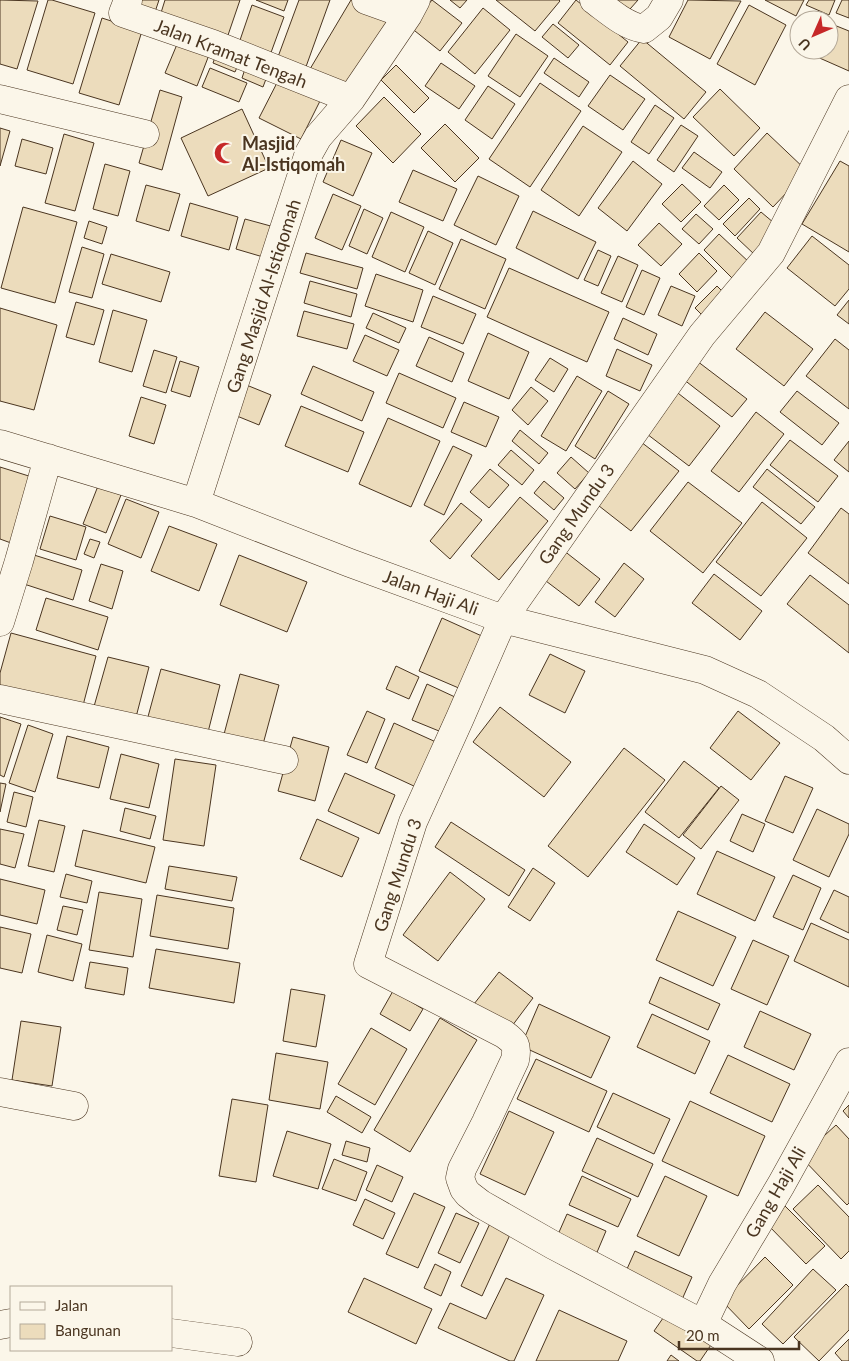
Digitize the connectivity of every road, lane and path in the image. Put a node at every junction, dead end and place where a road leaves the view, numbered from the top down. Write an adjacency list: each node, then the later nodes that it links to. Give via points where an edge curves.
1 (128, 0): 7 (street, Jalan Kramat Tengah, via 123,13 213,44)
2 (366, 0): 5 (street)
3 (594, 0): 4 (street, via 625,22 644,29 659,17)
4 (668, 2)
5 (412, 7): 7 (street, Gang Masjid Al-Istiqomah)
6 (0, 99): 9 (street)
7 (351, 99): 12 (street, Gang Masjid Al-Istiqomah, via 318,137 309,153)
8 (849, 99): 13 (street, Gang Mundu 3, via 771,253 702,335)
9 (145, 134)
10 (0, 444): 11 (street, Jalan Haji Ali)
11 (48, 458): 12 (street, Jalan Haji Ali); 14 (street)
12 (196, 503): 13 (street, Jalan Haji Ali)
13 (503, 619): 17 (street, Jalan Haji Ali, via 704,670 758,694 824,738); 21 (street, Gang Mundu 3, via 413,822 368,964 504,1034 517,1050 462,1169 460,1178 468,1194 553,1245)
14 (0, 622)
15 (0, 699): 16 (street)
16 (284, 760)
17 (849, 760)
18 (849, 1062): 21 (street, Gang Haji Ali, via 722,1284)
19 (0, 1092): 20 (street)
20 (74, 1106)
21 (703, 1324): 24 (street)
22 (172, 1333): 23 (street)
23 (238, 1342)
24 (760, 1361)

